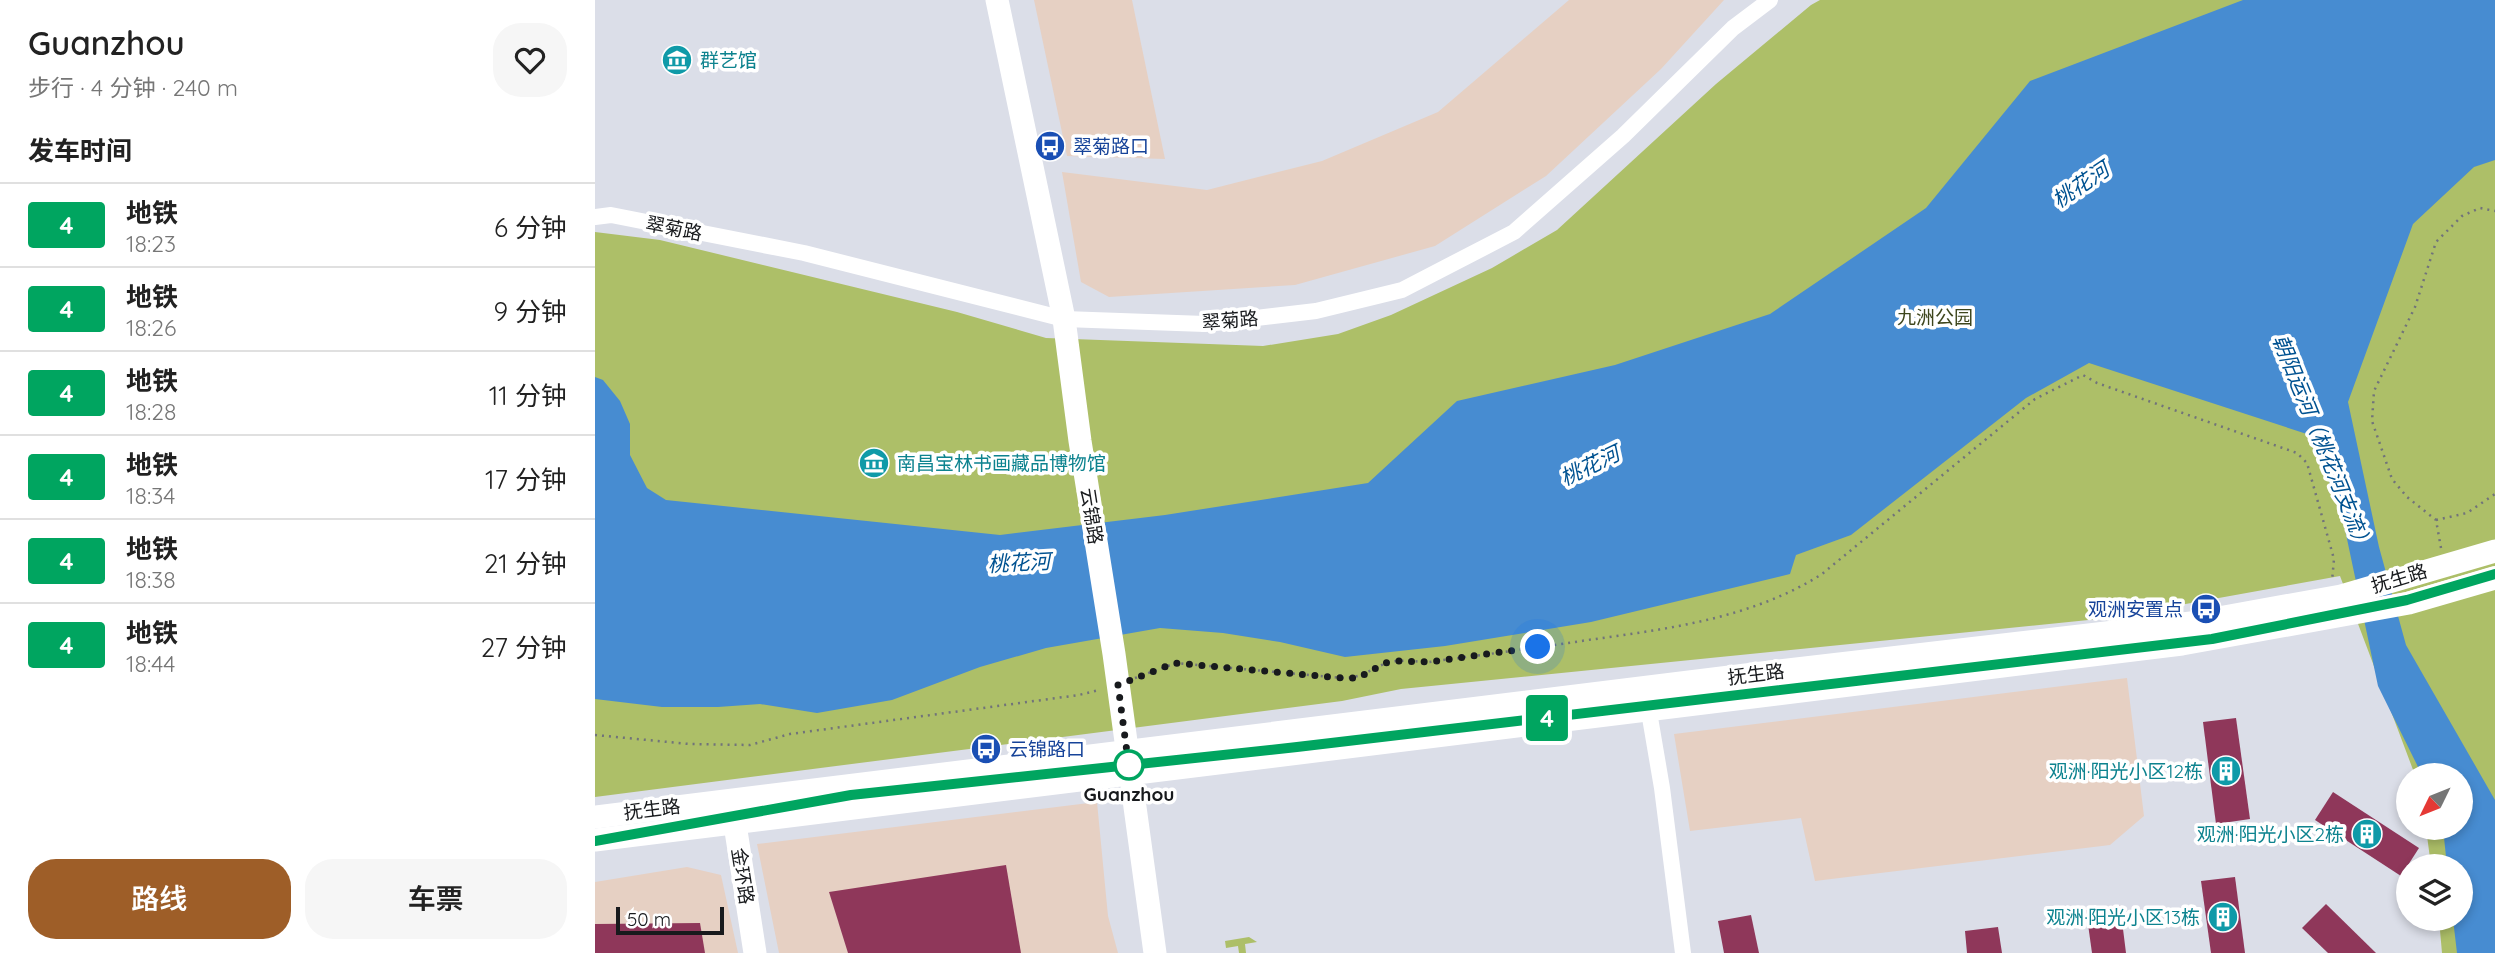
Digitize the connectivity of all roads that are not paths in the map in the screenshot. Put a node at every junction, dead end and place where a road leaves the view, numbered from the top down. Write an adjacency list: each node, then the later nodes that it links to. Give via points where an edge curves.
1 (997, 0): 5 (main road, 云锦路)
2 (1770, 0): 3 (street, 翠菊路)
3 (1754, 6): 5 (street, 翠菊路, via 1623,136 1514,232 1402,290 1316,311 1205,324)
4 (595, 217): 5 (street, 翠菊路, via 611,215 804,253)
5 (1063, 319): 10 (main road, 云锦路)
6 (2495, 551): 8 (main road, 抚生路, via 2408,575)
7 (2495, 578): 8 (main road, 抚生路, via 2409,603)
8 (2338, 603): 9 (main road, 抚生路, via 2182,644)
9 (1646, 699): 10 (main road, 抚生路); 16 (street)
10 (1129, 764): 11 (main road, 抚生路); 15 (main road, 云锦路)
11 (733, 810): 12 (main road, 抚生路); 13 (main road, 抚生路); 14 (main road, 金环路)
12 (595, 817)
13 (595, 840)
14 (755, 953)
15 (1155, 953)
16 (1683, 953)

